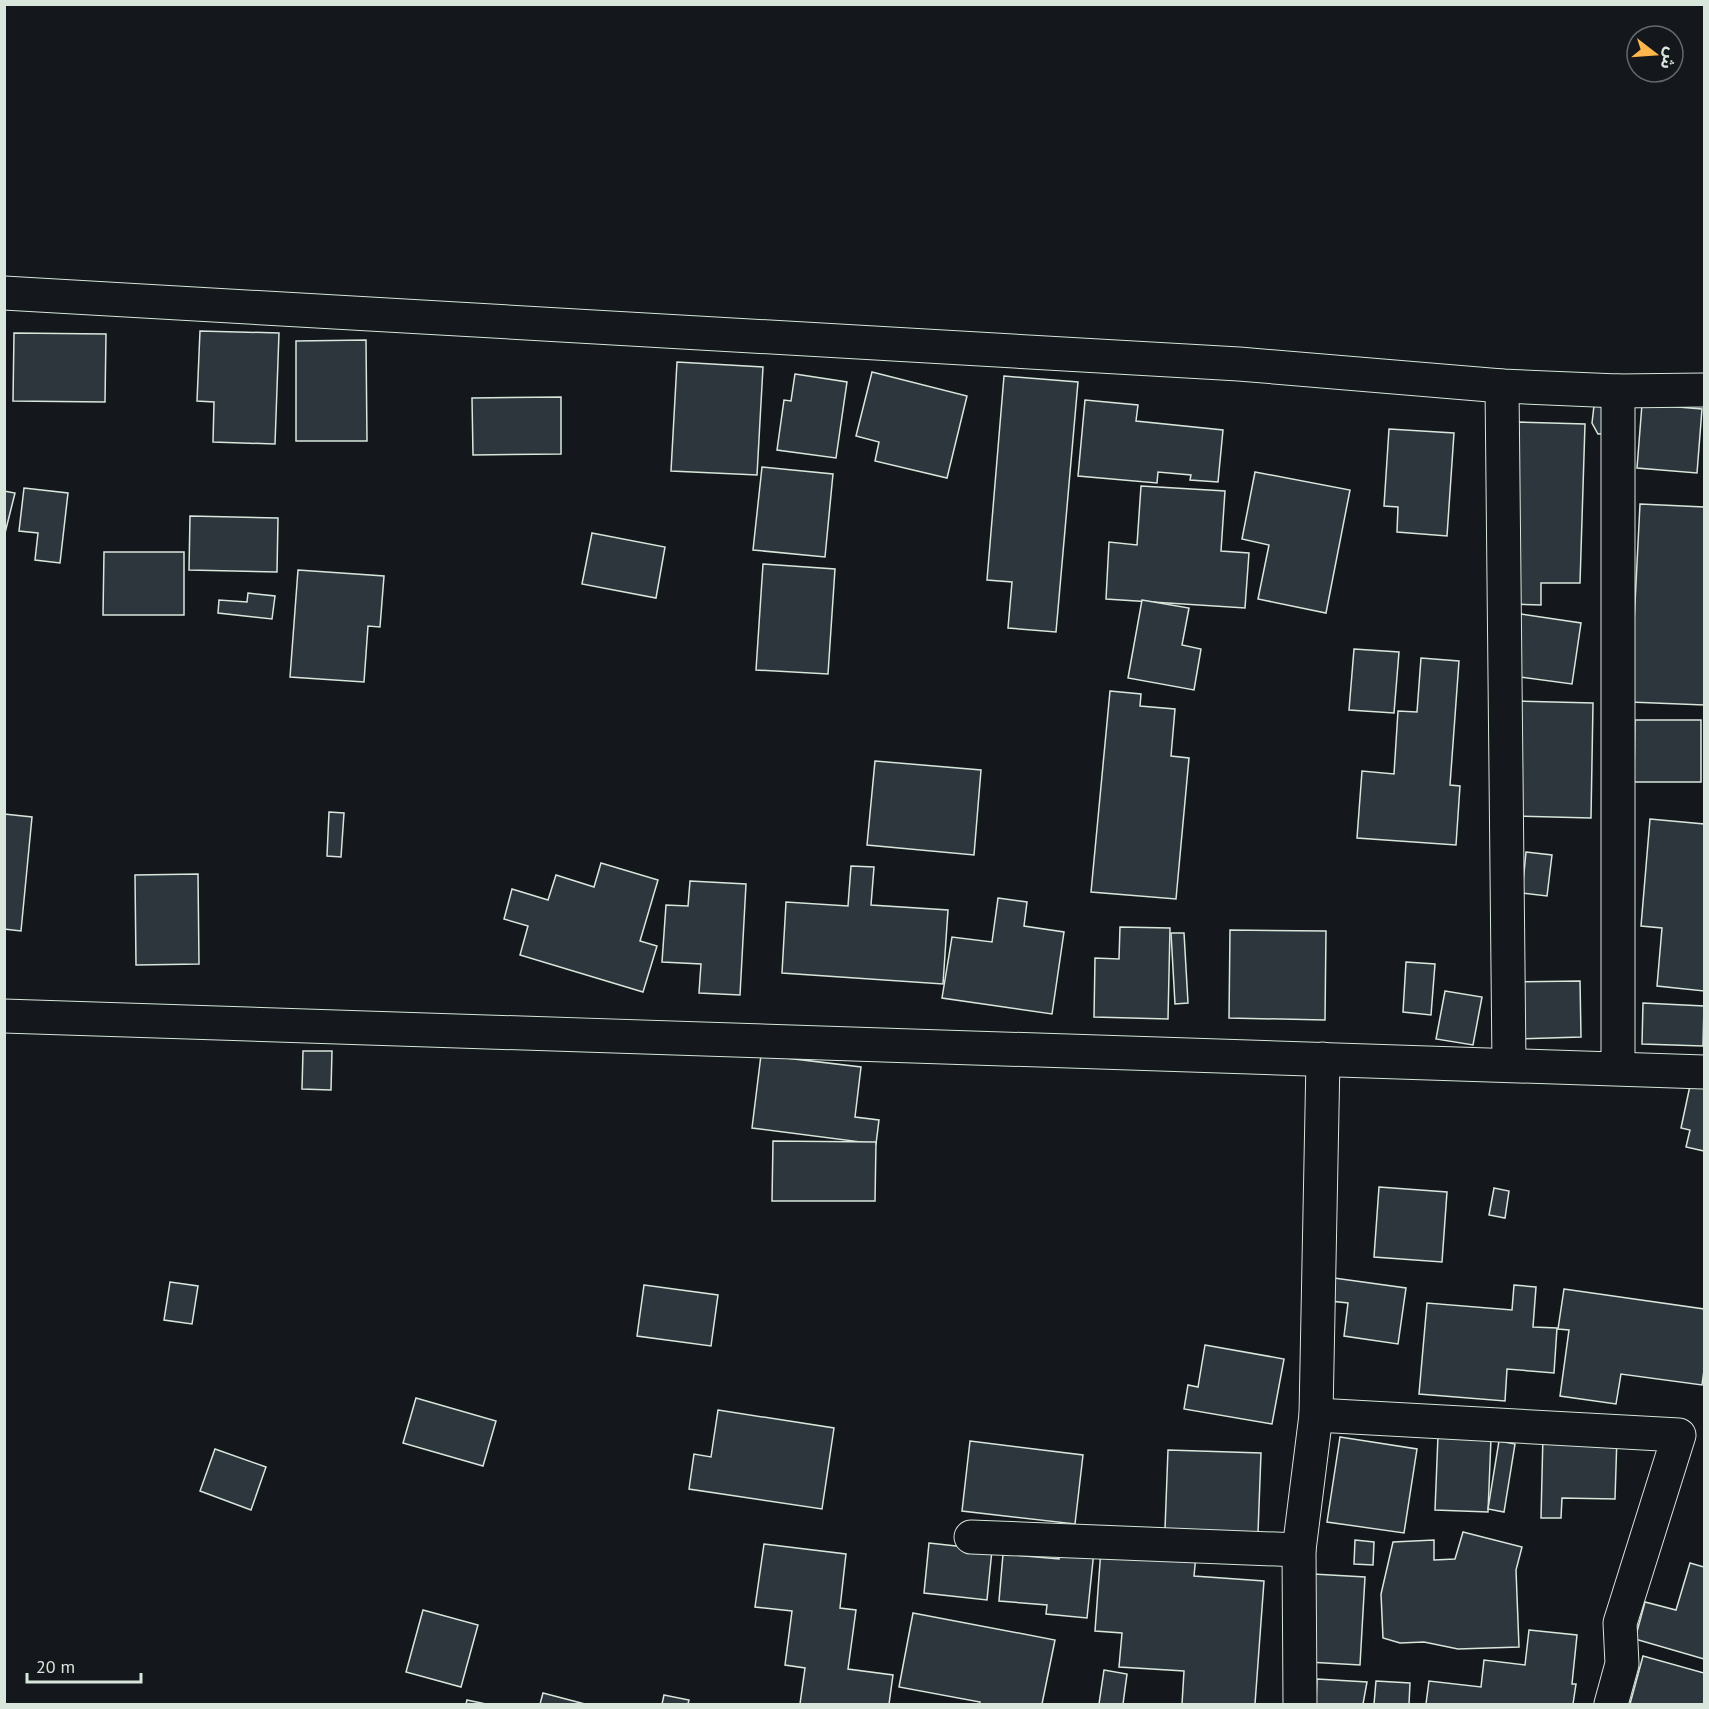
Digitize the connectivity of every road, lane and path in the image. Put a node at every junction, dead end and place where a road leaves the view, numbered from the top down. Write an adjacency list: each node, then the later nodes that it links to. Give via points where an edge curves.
1 (4, 293): 2 (street, via 1215,363)
2 (1502, 386): 4 (street); 7 (street)
3 (1704, 390): 4 (street)
4 (1618, 391): 8 (street)
5 (4, 1016): 6 (street)
6 (1323, 1059): 7 (street); 10 (street)
7 (1509, 1065): 8 (street)
8 (1618, 1068): 9 (street)
9 (1704, 1072)
10 (1316, 1415): 12 (street); 14 (street, via 1679,1435 1620,1623 1622,1664)
11 (971, 1537): 12 (street)
12 (1299, 1550): 13 (street)
13 (1300, 1704)
14 (1611, 1704)

